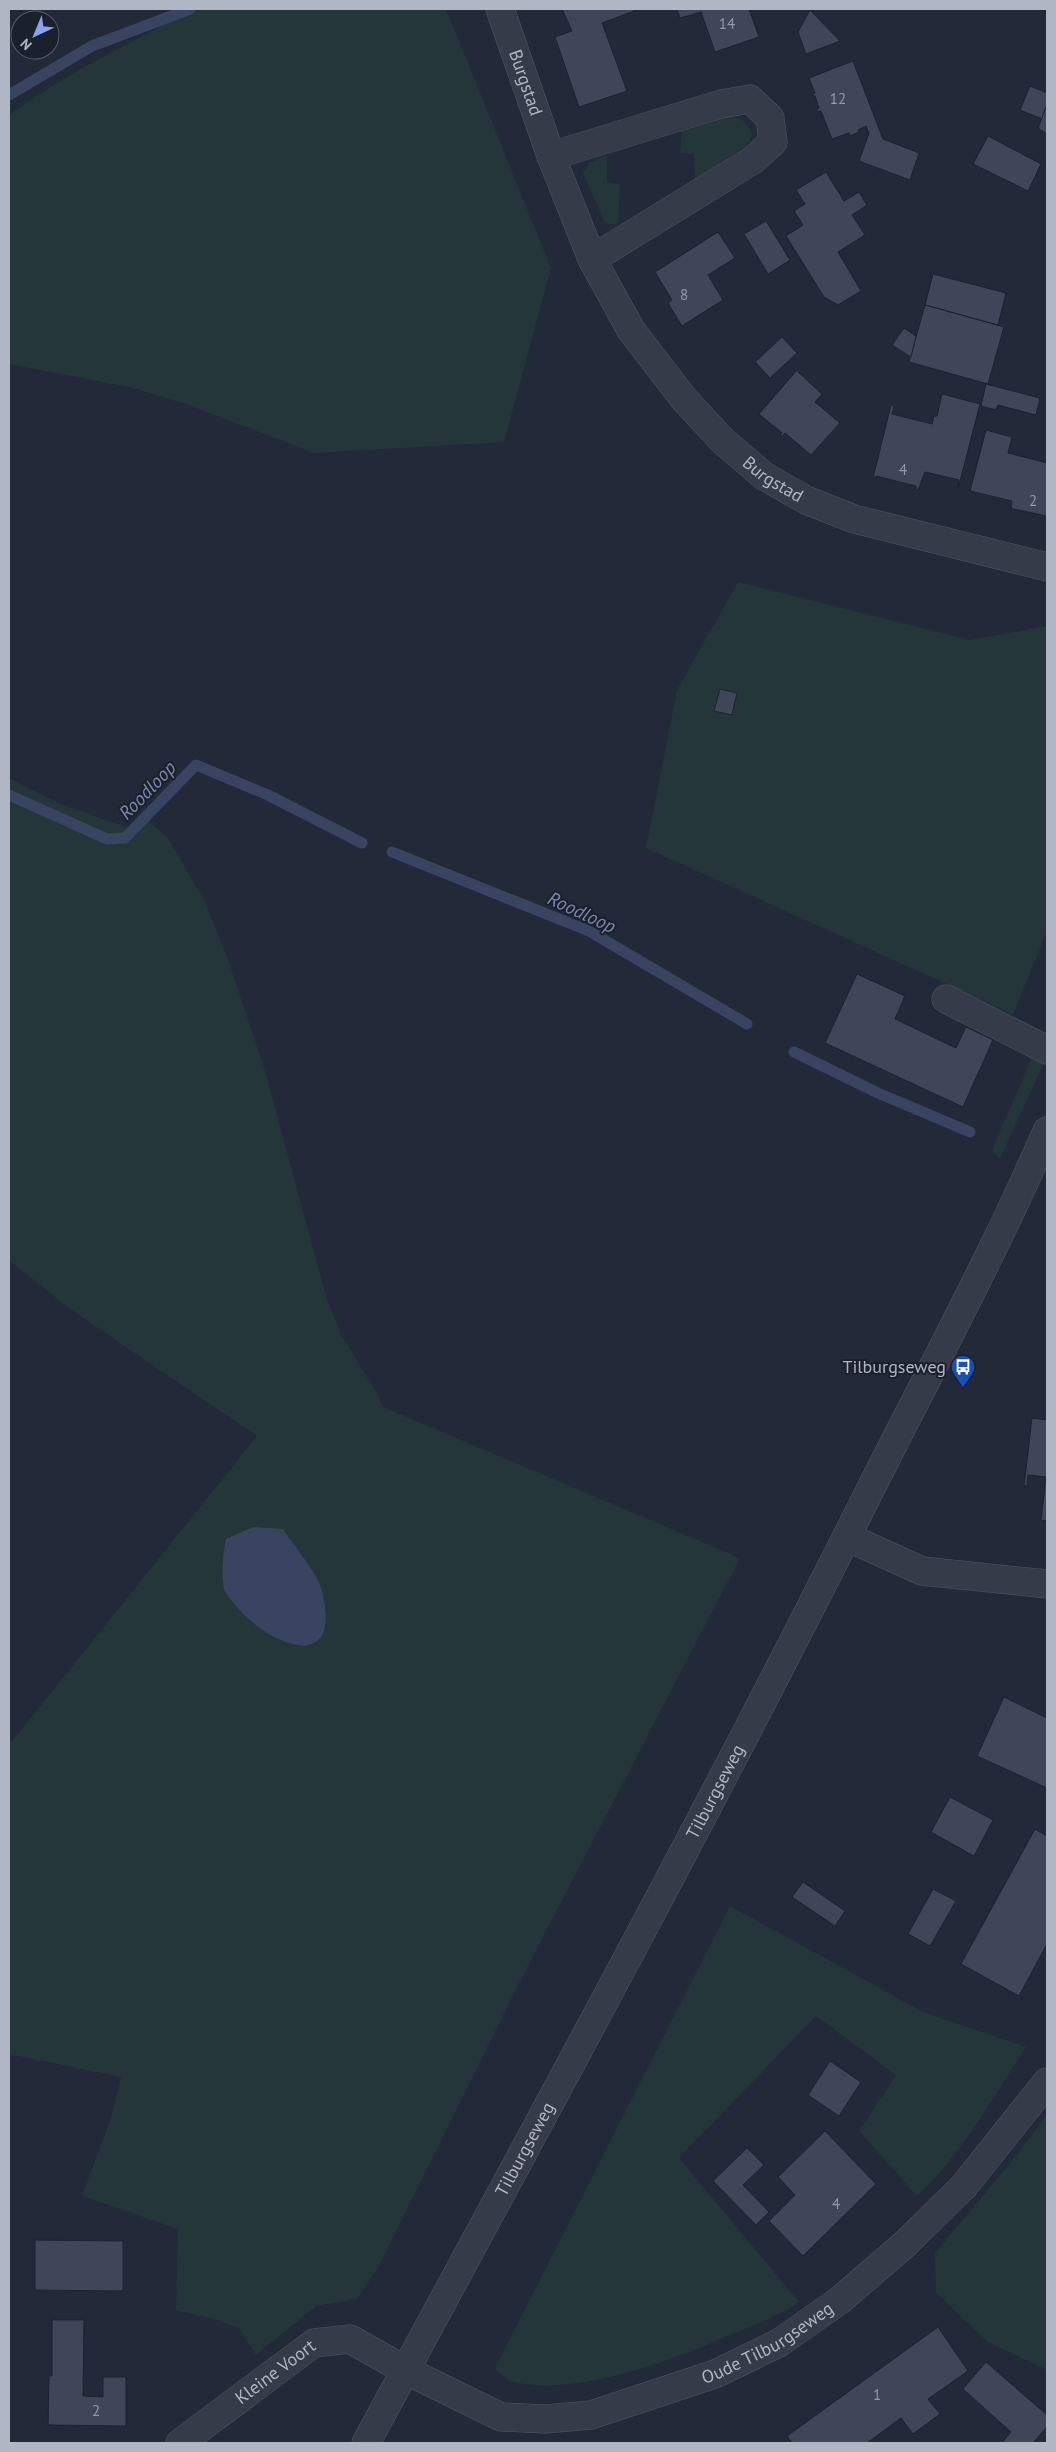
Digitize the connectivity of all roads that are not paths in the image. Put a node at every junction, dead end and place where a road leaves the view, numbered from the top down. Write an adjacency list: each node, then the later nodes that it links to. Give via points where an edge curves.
1 (500, 9): 2 (street, Burgstad)
2 (551, 156): 3 (street, Burgstad); 3 (street, via 721,104 750,99 770,118 773,142 753,160)
3 (592, 258): 4 (street, Burgstad, via 632,330 684,399 723,441 764,476 806,500 854,519)
4 (1047, 567)
5 (946, 999): 6 (street)
6 (1047, 1050)
7 (1047, 1131): 8 (street, Tilburgseweg, via 934,1367)
8 (846, 1537): 9 (street, via 922,1571); 11 (street, Tilburgseweg, via 776,1677)
9 (1047, 1584)
10 (1047, 2082): 11 (street, Oude Tilburgseweg, via 964,2186 905,2244 840,2300 779,2343 714,2374 591,2415 545,2419 501,2417)
11 (406, 2370): 12 (street, Kleine Voort, via 350,2339 314,2343); 13 (street, Tilburgseweg)
12 (180, 2443)
13 (366, 2443)

